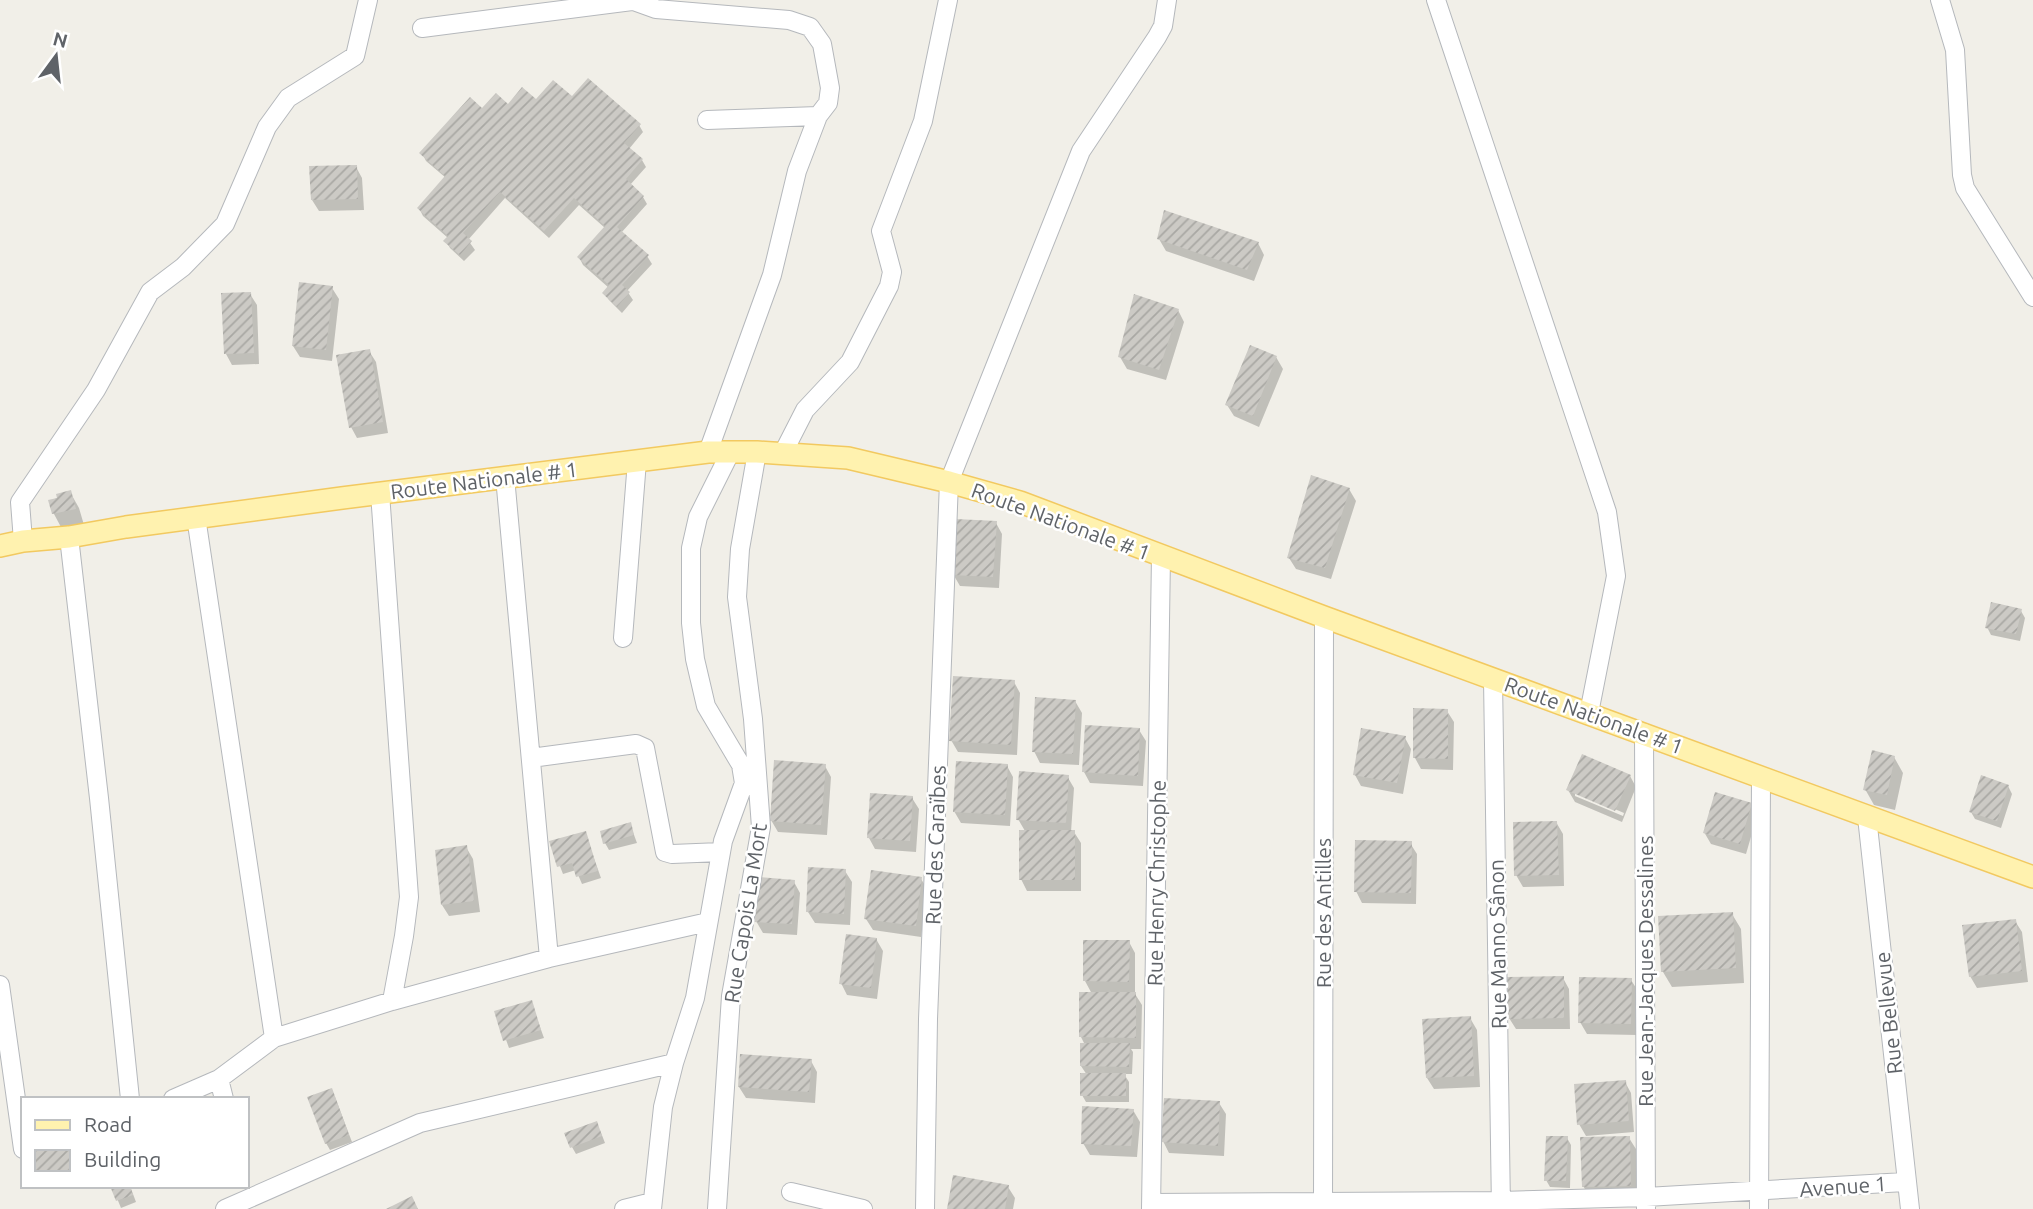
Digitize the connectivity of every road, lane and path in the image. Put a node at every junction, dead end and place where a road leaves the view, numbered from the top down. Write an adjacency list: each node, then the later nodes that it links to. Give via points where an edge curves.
1 (368, 0): 21 (street, via 355,56 288,98 267,127 225,224 183,267 150,292 96,390 20,502)
2 (948, 0): 14 (street, via 922,121 881,231 892,272 889,286 850,362 805,410)
3 (1167, 0): 17 (street, Rue des Caraïbes, via 1157,37 1081,151)
4 (1436, 0): 27 (street, via 1607,512 1616,576)
5 (1940, 0): 10 (street, via 1955,50 1965,188)
6 (632, 1): 7 (street); 8 (street, via 656,9 789,20 810,27 822,44 830,88 828,103)
7 (422, 28)
8 (818, 116): 9 (street); 12 (street, via 797,171 772,275)
9 (707, 120)
10 (2033, 297)
11 (731, 451): 12 (main road, Route Nationale # 1); 13 (main road, Route Nationale # 1); 32 (street, via 698,517 691,548 695,659 706,706 741,765 744,783)
12 (708, 452): 15 (main road, Route Nationale # 1)
13 (757, 452): 14 (main road, Route Nationale # 1); 56 (street, Rue Capois La Mort, via 740,549 737,597 761,827 731,996)
14 (783, 453): 17 (main road, Route Nationale # 1, via 848,458)
15 (636, 461): 16 (main road, Route Nationale # 1); 25 (street)
16 (505, 477): 18 (main road, Route Nationale # 1); 29 (street)
17 (949, 481): 23 (main road, Route Nationale # 1, via 1020,502); 58 (street, Rue des Caraïbes)
18 (380, 493): 19 (main road, Route Nationale # 1); 37 (street, via 409,897)
19 (195, 517): 20 (main road, Route Nationale # 1); 38 (street)
20 (69, 537): 21 (main road, Route Nationale # 1); 41 (street)
21 (23, 541): 22 (main road, Route Nationale # 1)
22 (0, 546)
23 (1161, 556): 24 (main road, Route Nationale # 1); 52 (street, Rue Henry Christophe)
24 (1324, 617): 26 (main road, Route Nationale # 1); 53 (street, Rue des Antilles)
25 (623, 638)
26 (1493, 679): 27 (main road, Route Nationale # 1); 50 (street, Rue Manno Sânon)
27 (1589, 713): 28 (main road, Route Nationale # 1)
28 (1644, 733): 30 (main road, Route Nationale # 1); 49 (street, Rue Jean-Jacques Dessalines)
29 (531, 758): 32 (street, via 636,744 645,748 665,852); 35 (street)
30 (1761, 777): 31 (main road, Route Nationale # 1); 48 (street)
31 (1867, 817): 33 (main road, Route Nationale # 1); 45 (street, Rue Bellevue)
32 (721, 852): 34 (street)
33 (2033, 877)
34 (708, 922): 35 (street); 39 (street, via 695,998)
35 (549, 958): 37 (street)
36 (0, 985): 44 (street)
37 (392, 1001): 38 (street)
38 (274, 1038): 40 (street)
39 (674, 1063): 47 (street, via 420,1123); 51 (street, via 663,1107)
40 (219, 1079): 42 (street); 43 (street)
41 (130, 1097)
42 (178, 1097)
43 (224, 1097)
44 (21, 1136)
45 (1905, 1182): 48 (street, Avenue 1); 59 (street, Rue Bellevue)
46 (791, 1192): 57 (street)
47 (250, 1197): 54 (street)
48 (1759, 1201): 49 (street, Avenue 1)
49 (1646, 1203): 50 (street, Avenue 1)
50 (1501, 1205): 53 (street, Avenue 1)
51 (652, 1206): 55 (street)
52 (1151, 1206): 53 (street, Avenue 1)
53 (1322, 1206)
54 (225, 1209)
55 (624, 1209)
56 (717, 1209)
57 (863, 1209)
58 (925, 1209)
59 (1910, 1209)

